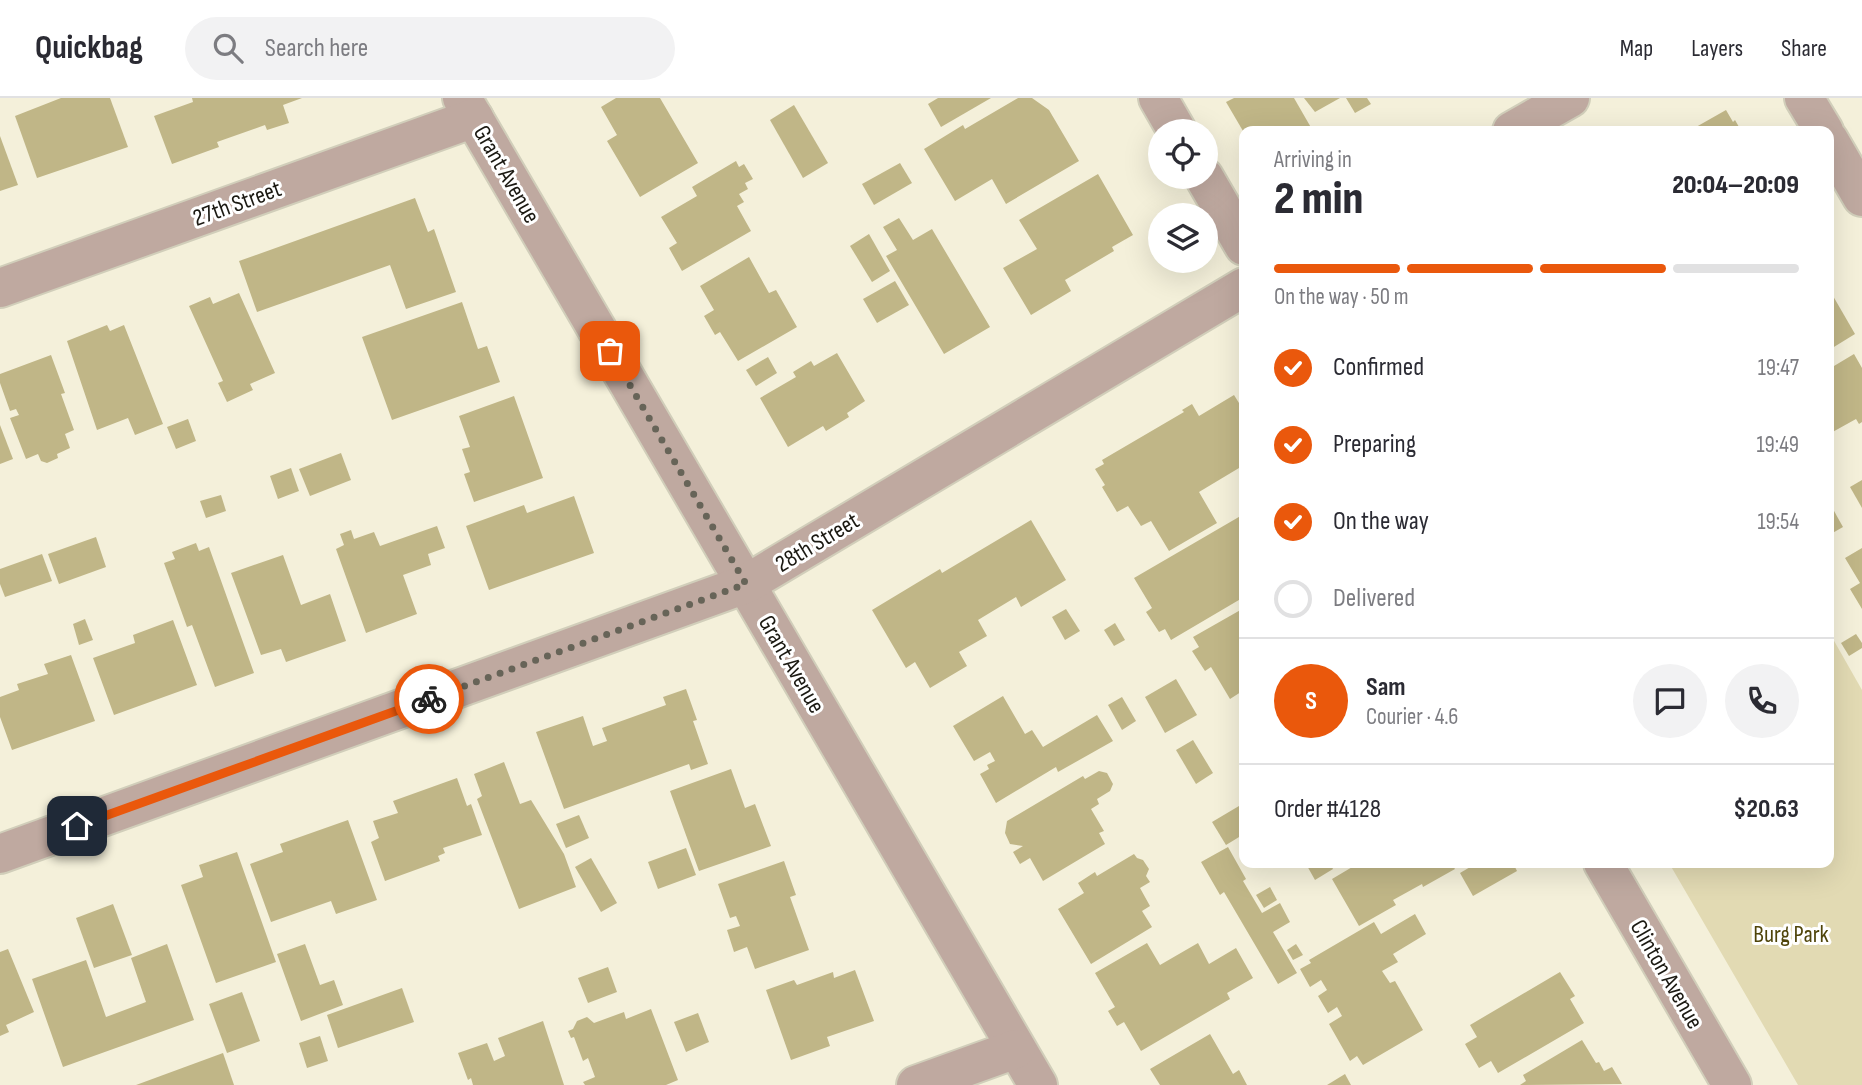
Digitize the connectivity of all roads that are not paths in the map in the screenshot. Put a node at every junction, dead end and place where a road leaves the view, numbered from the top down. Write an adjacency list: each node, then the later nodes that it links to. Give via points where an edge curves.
1 (1158, 98): 5 (street)
2 (1570, 98): 6 (street)
3 (1804, 98): 7 (street)
4 (468, 108): 12 (street, 27th Street); 14 (street, Grant Avenue)
5 (1170, 119)
6 (1521, 126)
7 (1821, 126)
8 (1834, 149): 10 (street)
9 (1211, 189): 11 (street)
10 (1862, 197)
11 (1239, 237)
12 (0, 288)
13 (1239, 290): 14 (street, 28th Street)
14 (746, 584): 15 (street, 28th Street); 17 (street, Grant Avenue)
15 (0, 854)
16 (1605, 868): 20 (street, Clinton Avenue)
17 (1016, 1049): 18 (street); 19 (street, Grant Avenue)
18 (916, 1085)
19 (1038, 1085)
20 (1732, 1085)

